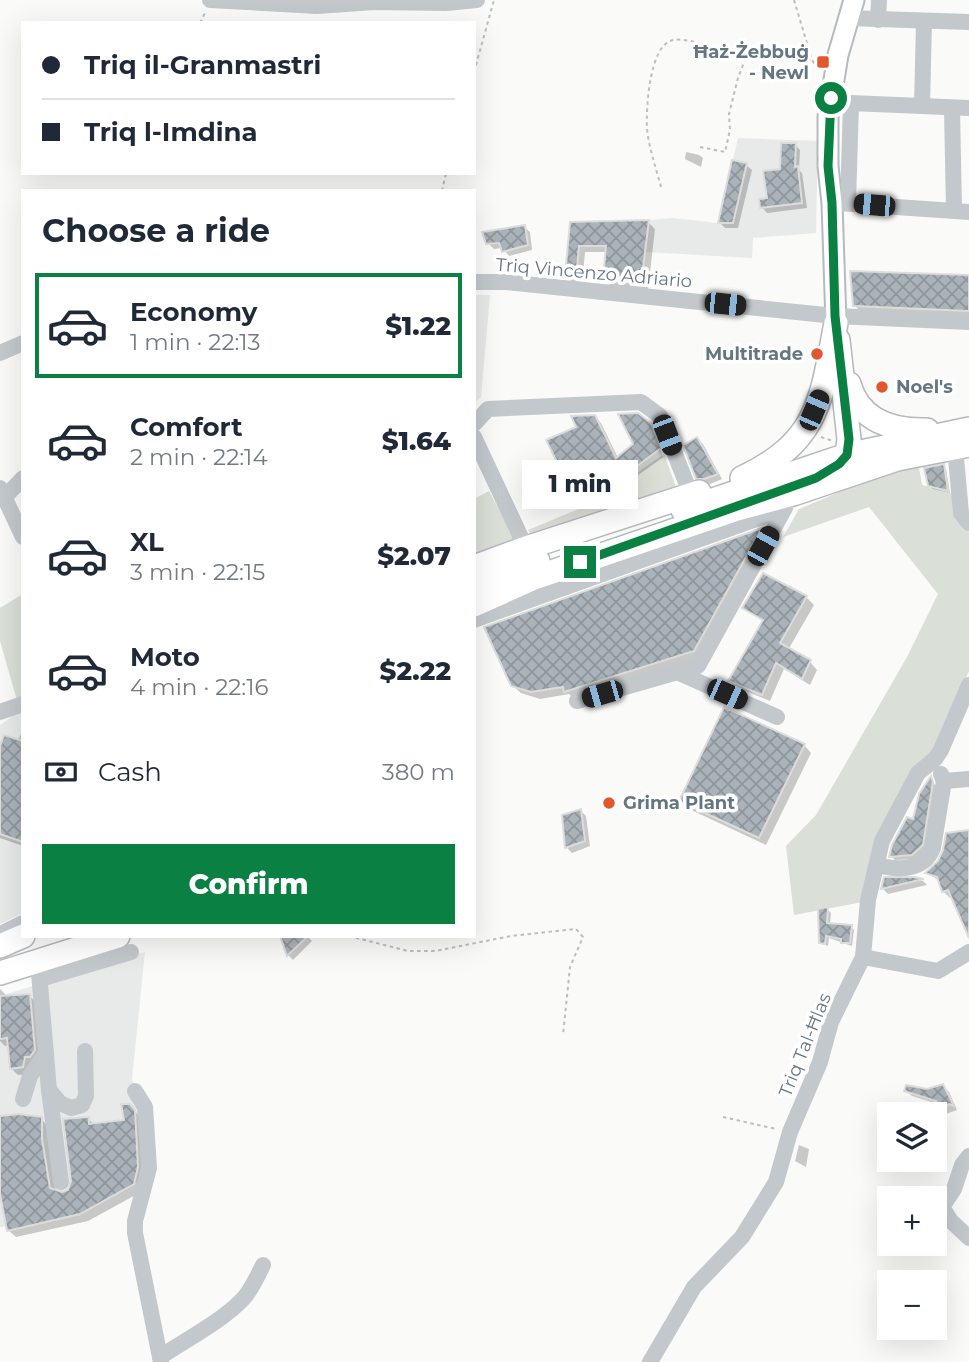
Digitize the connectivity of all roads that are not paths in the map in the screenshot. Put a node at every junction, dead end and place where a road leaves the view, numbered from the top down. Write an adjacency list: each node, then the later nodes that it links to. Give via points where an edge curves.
1 (210, 0): 4 (street, via 317,6)
2 (477, 0): 4 (street)
3 (879, 0): 6 (street)
4 (373, 1)
5 (851, 9): 6 (street); 11 (main road, via 833,79 828,129 828,166)
6 (878, 20): 7 (street)
7 (924, 20): 8 (street); 9 (street)
8 (969, 22)
9 (922, 106): 10 (street); 11 (street, via 852,103)
10 (961, 108): 12 (street)
11 (840, 203): 12 (street); 14 (main road)
12 (961, 211)
13 (476, 282): 14 (street, Triq Vincenzo Adriario)
14 (836, 319): 15 (street, Triq Vincenzo Adriario); 20 (highway, via 851,390 868,414 902,430); 21 (highway); 23 (highway, via 832,388 816,435 795,460); 25 (highway, via 822,393 807,428 765,467)
15 (969, 322)
16 (21, 344): 17 (street)
17 (0, 353)
18 (476, 422): 25 (street, via 488,409 641,402 660,416)
19 (476, 441): 30 (street)
20 (964, 445): 21 (highway); 26 (highway, via 897,458); 28 (street, via 961,513)
21 (848, 452): 23 (highway); 27 (highway, via 835,468 816,478)
22 (21, 479): 24 (street)
23 (762, 483): 32 (highway, via 530,564)
24 (1, 491): 29 (street)
25 (691, 495): 30 (highway)
26 (787, 495): 27 (highway); 32 (street, via 773,513); 33 (street, via 698,666)
27 (695, 522): 32 (highway, via 534,578)
28 (969, 523)
29 (21, 533)
30 (526, 548): 31 (highway)
31 (476, 566)
32 (481, 604)
33 (677, 672): 35 (street); 36 (street)
34 (969, 685): 37 (street, Triq Tal-Ħlas)
35 (577, 701)
36 (777, 717)
37 (935, 759): 39 (street); 40 (street, Triq Tal-Ħlas, via 918,773 887,829)
38 (969, 779): 39 (street)
39 (944, 781): 40 (street, via 933,848 927,858 902,870)
40 (877, 865): 47 (street, Triq Tal-Ħlas, via 866,910)
41 (21, 924): 42 (street)
42 (0, 934)
43 (21, 937): 45 (highway)
44 (124, 944): 48 (highway)
45 (0, 946)
46 (969, 951): 47 (street, via 938,971)
47 (863, 957): 60 (street, Triq Tal-Ħlas, via 831,1022 776,1182 742,1237 694,1287)
48 (39, 970): 49 (highway); 51 (street)
49 (0, 973)
50 (85, 1051): 52 (street, via 82,1105 71,1108 60,1103)
51 (46, 1053): 52 (street); 54 (street, via 30,1076)
52 (49, 1090): 56 (street)
53 (135, 1091): 59 (street, via 145,1107 149,1171 134,1229)
54 (23, 1099)
55 (969, 1156): 57 (street, via 943,1207)
56 (61, 1182)
57 (969, 1238)
58 (262, 1265): 59 (street, via 243,1299)
59 (161, 1360)
60 (650, 1362)

